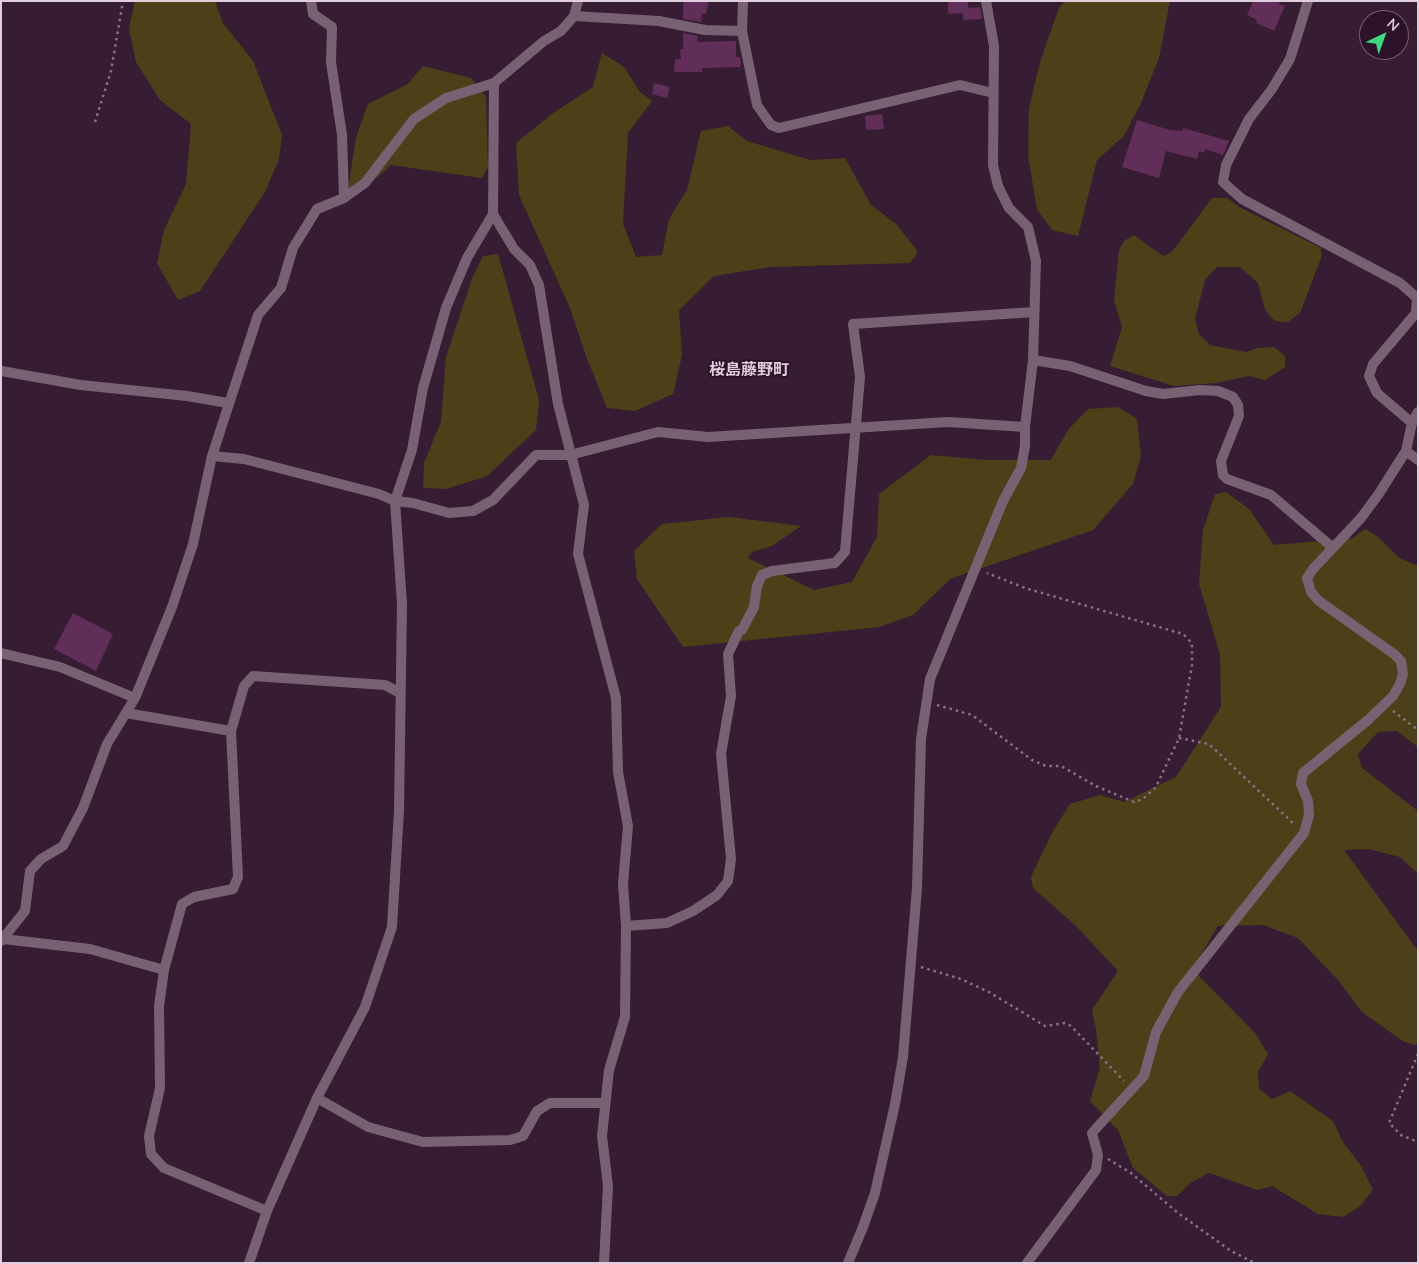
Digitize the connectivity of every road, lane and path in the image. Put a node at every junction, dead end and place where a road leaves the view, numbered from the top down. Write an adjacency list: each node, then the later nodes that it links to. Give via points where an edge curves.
1 (123, 1): 11 (path, via 111,71)
2 (311, 1): 12 (street, via 313,14 332,27 331,62 342,135)
3 (578, 1): 7 (street)
4 (743, 1): 8 (street)
5 (986, 1): 10 (street, via 994,46)
6 (1308, 1): 19 (street, via 1290,59 1249,119 1226,165 1223,182 1242,199 1400,283 1417,298 1416,313 1373,364 1369,376 1377,393)
7 (574, 16): 8 (street, via 659,21 705,30); 9 (street, via 561,31)
8 (742, 31): 10 (street, via 757,105 771,125 779,128 960,85)
9 (494, 83): 12 (street, via 446,98 414,119 365,183); 13 (street)
10 (993, 93): 14 (street, via 993,165 998,186 1009,208 1028,227 1036,261)
11 (95, 122)
12 (344, 198): 17 (street, via 317,209 293,248 281,288 258,315)
13 (493, 214): 24 (street, via 514,249 530,265 539,285 558,404); 26 (street, via 466,258 446,308 423,388 412,450)
14 (1034, 312): 15 (street); 21 (street, via 853,324 860,376)
15 (1033, 360): 20 (street); 27 (street, via 1070,366 1146,391 1163,394 1218,391 1232,397 1238,405 1239,416 1221,461 1223,475 1271,494)
16 (1, 372): 17 (street, via 81,386)
17 (228, 403): 23 (street)
18 (1418, 412): 19 (street)
19 (1412, 423): 22 (street)
20 (1025, 426): 21 (street, via 948,422); 28 (street, via 1021,468 1003,501)
21 (855, 428): 24 (street, via 708,437 658,432); 39 (street, via 845,552 838,561 828,564 772,571 762,576 754,607 728,654 731,696 721,754 732,859 728,880 714,898 693,911 667,922)
22 (1406, 452): 25 (street); 27 (street, via 1361,518)
23 (212, 456): 26 (street, via 244,459); 31 (street, via 193,544 172,607)
24 (570, 456): 26 (street, via 536,455 493,500 473,511 449,513); 39 (street, via 584,505 578,554 616,698 618,772 628,826 623,884)
25 (1418, 460)
26 (395, 501): 30 (street, via 402,604)
27 (1332, 548): 33 (street, via 1313,569 1308,585 1319,601 1402,661 1400,684)
28 (976, 569): 32 (street, via 930,679); 37 (path, via 1025,588 1183,634 1192,643 1192,665)
29 (1, 653): 31 (street, via 60,667)
30 (400, 693): 36 (street, via 385,685 253,676 244,686); 45 (street, via 399,812 392,927 365,1007)
31 (135, 698): 34 (street)
32 (927, 702): 37 (path, via 972,715 1032,760 1046,766 1061,766 1134,802 1143,799 1156,787); 41 (street, via 921,739)
33 (1385, 704): 35 (path); 38 (street, via 1303,773 1301,784 1308,801 1309,815)
34 (126, 713): 36 (street); 40 (street, via 107,744 83,808 63,846 41,859 30,871 25,911)
35 (1418, 730)
36 (231, 731): 42 (street, via 238,877 233,889 194,897 182,904)
37 (1179, 738): 38 (path, via 1209,744)
38 (1304, 833): 44 (street, via 1178,992 1156,1032 1144,1076)
39 (626, 926): 46 (street, via 625,1016 609,1070)
40 (2, 940): 42 (street, via 90,949)
41 (912, 965): 44 (path, via 982,988 1045,1026 1065,1023 1071,1026 1104,1058); 52 (street, via 895,1104 875,1192)
42 (164, 970): 49 (street, via 159,1006 160,1088 148,1136 150,1154 164,1168)
43 (1418, 1054): 47 (path, via 1389,1124 1401,1135)
44 (1130, 1090): 48 (street, via 1092,1133)
45 (316, 1098): 46 (street, via 368,1127 423,1142 510,1140 524,1136 537,1111 550,1103); 49 (street)
46 (605, 1103): 51 (street, via 602,1136 608,1186)
47 (1418, 1142)
48 (1098, 1155): 53 (street, via 1096,1170 1086,1186 1062,1213); 54 (path, via 1115,1161 1231,1251)
49 (268, 1211): 50 (street)
50 (249, 1263)
51 (604, 1263)
52 (848, 1263)
53 (1027, 1263)
54 (1255, 1263)

